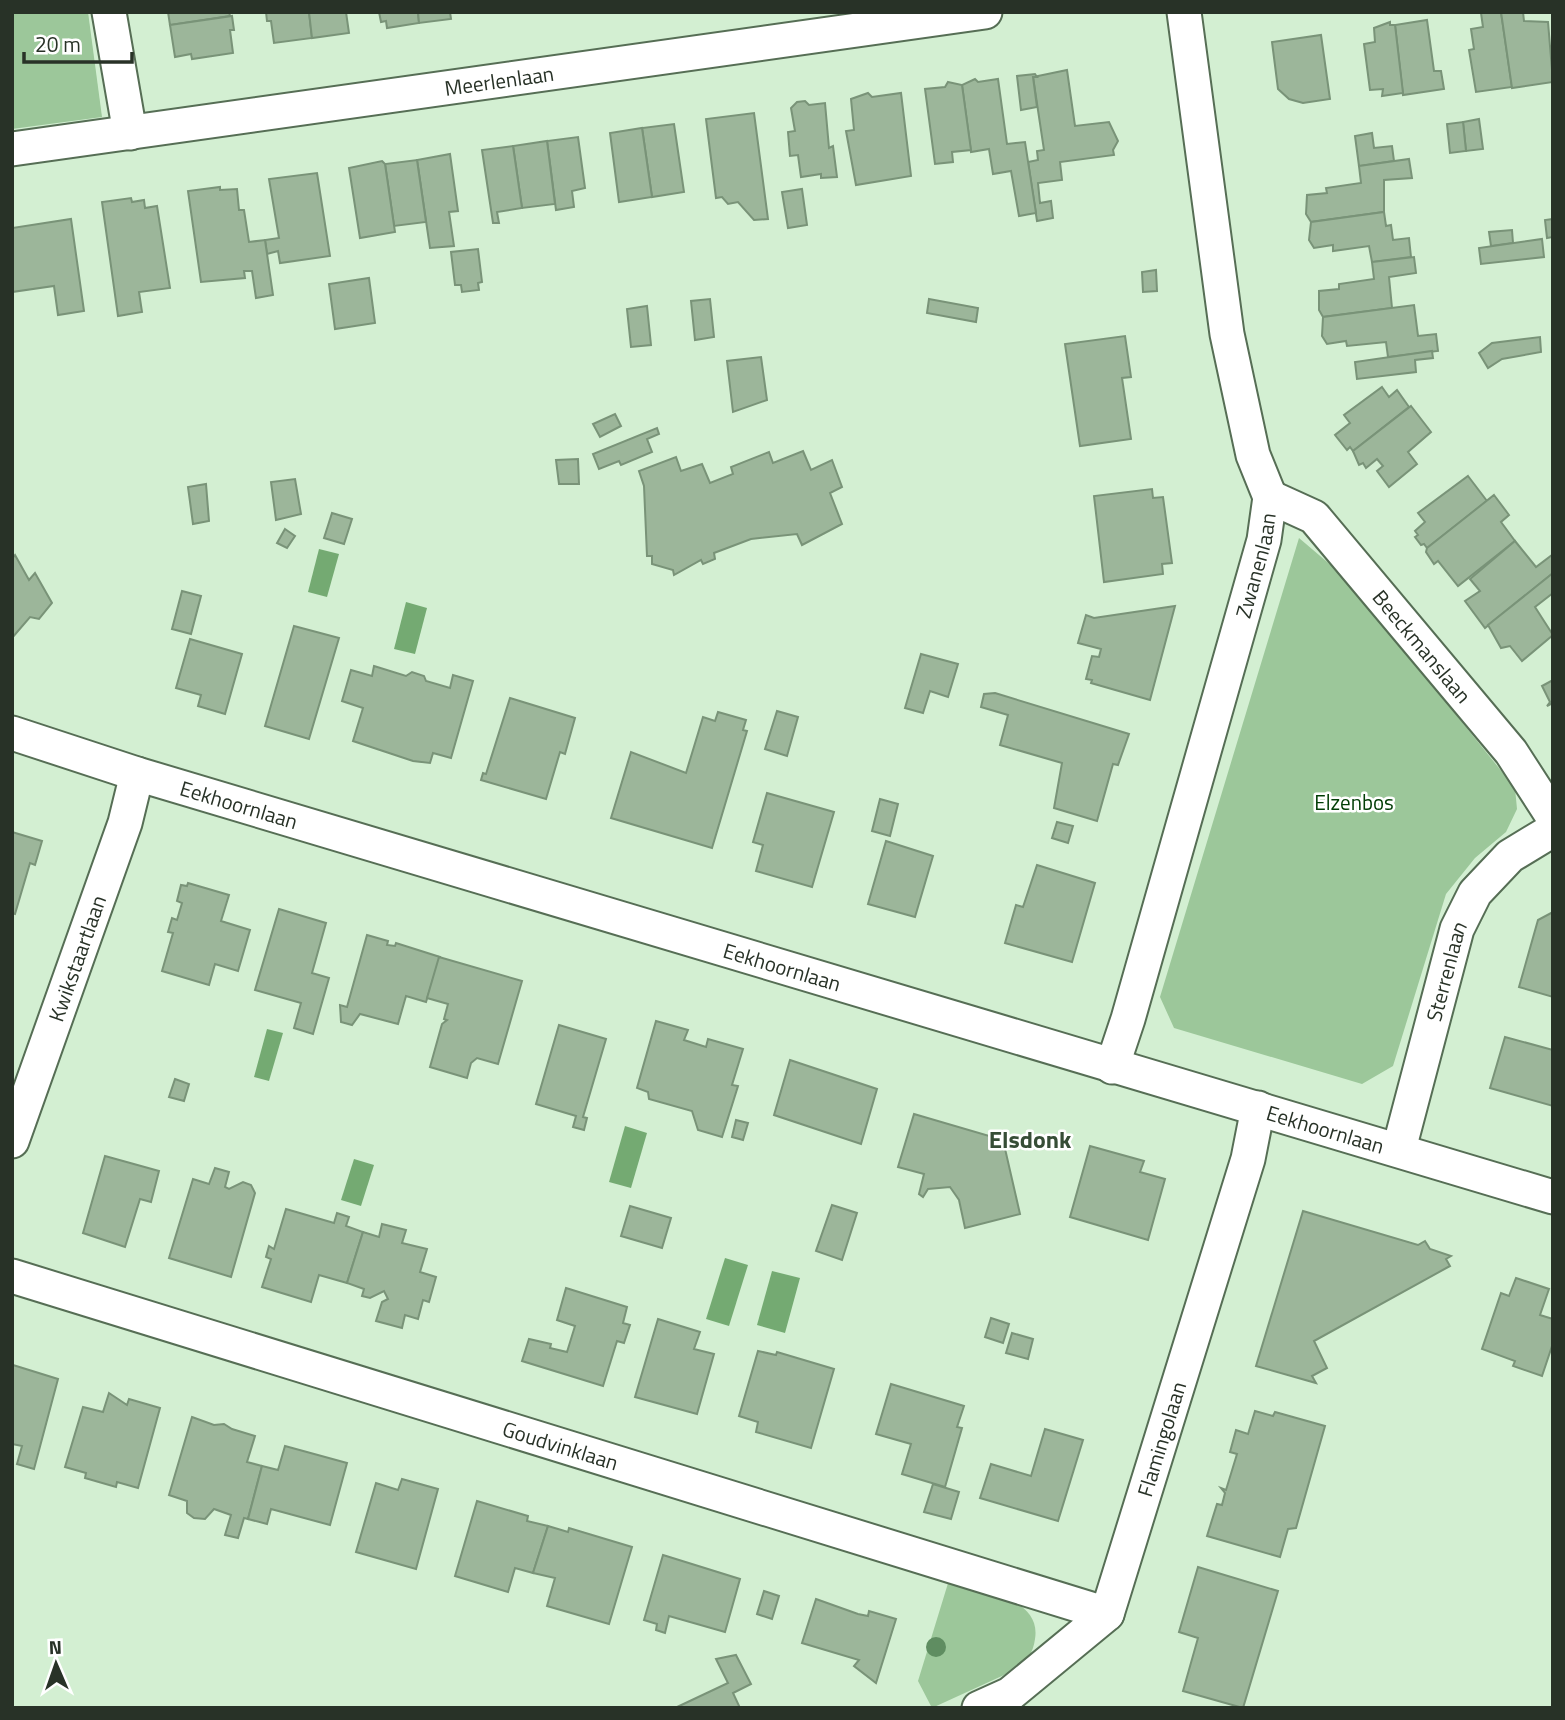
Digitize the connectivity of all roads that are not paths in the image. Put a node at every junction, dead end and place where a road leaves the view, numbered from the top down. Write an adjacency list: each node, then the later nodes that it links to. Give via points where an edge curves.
1 (109, 12): 4 (street)
2 (985, 12): 4 (street, Meerlenlaan)
3 (1184, 12): 6 (street, Zwanenlaan, via 1227,334 1253,455)
4 (130, 133): 5 (street, Meerlenlaan)
5 (12, 149)
6 (1270, 497): 9 (street, Beeckmanslaan, via 1314,517 1511,752); 11 (street, Zwanenlaan, via 1264,540)
7 (12, 733): 8 (street, Eekhoornlaan)
8 (137, 774): 11 (street, Eekhoornlaan); 13 (street, Kwikstaartlaan, via 125,823)
9 (1553, 817)
10 (1553, 830): 14 (street, Sterrenlaan, via 1501,865 1475,892 1457,929)
11 (1112, 1067): 12 (street, Eekhoornlaan)
12 (1258, 1108): 14 (street, Eekhoornlaan); 17 (street, Flamingolaan, via 1248,1159)
13 (12, 1142)
14 (1399, 1149): 15 (street, Eekhoornlaan)
15 (1553, 1197)
16 (12, 1276): 17 (street, Goudvinklaan)
17 (1107, 1614): 18 (street, via 1010,1694)
18 (979, 1708)

